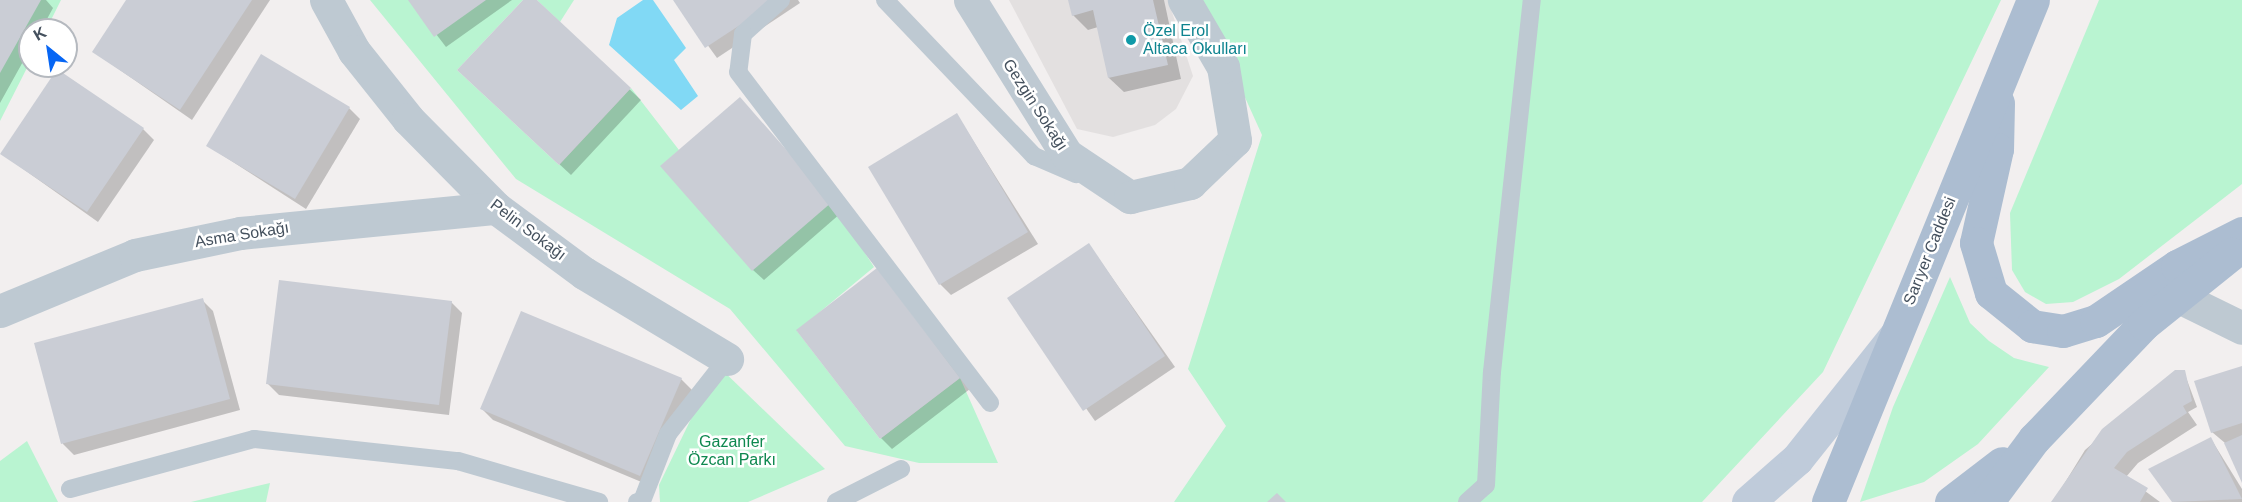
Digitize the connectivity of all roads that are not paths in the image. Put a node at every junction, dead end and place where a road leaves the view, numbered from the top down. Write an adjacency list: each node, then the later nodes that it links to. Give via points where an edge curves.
1 (326, 0): 10 (street, Pelin Sokağı, via 354,51 408,119)
2 (781, 0): 18 (lane, via 743,34 738,72)
3 (885, 0): 9 (lane, via 1034,156)
4 (970, 0): 9 (street, Gezgin Sokağı, via 1067,155)
5 (1184, 0): 9 (street, via 1223,67 1235,140 1190,183)
6 (1532, 0): 25 (lane, via 1492,372 1486,485)
7 (2033, 0): 8 (main road, Sarıyer Caddesi)
8 (1998, 84): 11 (main road, via 1997,149 1976,243 1991,293 2009,312 2032,326 2063,331 2096,321 2176,266); 16 (main road, Sarıyer Caddesi)
9 (1130, 197)
10 (496, 208): 14 (street, Asma Sokağı, via 240,233 135,255); 17 (street, Pelin Sokağı, via 584,273)
11 (2242, 233)
12 (2242, 245): 13 (main road)
13 (2177, 296): 15 (street); 19 (main road)
14 (0, 311)
15 (2242, 328)
16 (1894, 337): 26 (main road, via 1797,459); 27 (main road, Sarıyer Caddesi)
17 (727, 359): 23 (lane, via 668,434 642,501)
18 (990, 403)
19 (2034, 439): 28 (main road); 29 (main road)
20 (901, 469): 24 (lane)
21 (70, 489): 22 (lane, via 254,439 458,461)
22 (599, 502)
23 (637, 502)
24 (836, 502)
25 (1467, 502)
26 (1748, 502)
27 (1828, 502)
28 (1952, 502)
29 (1987, 502)

